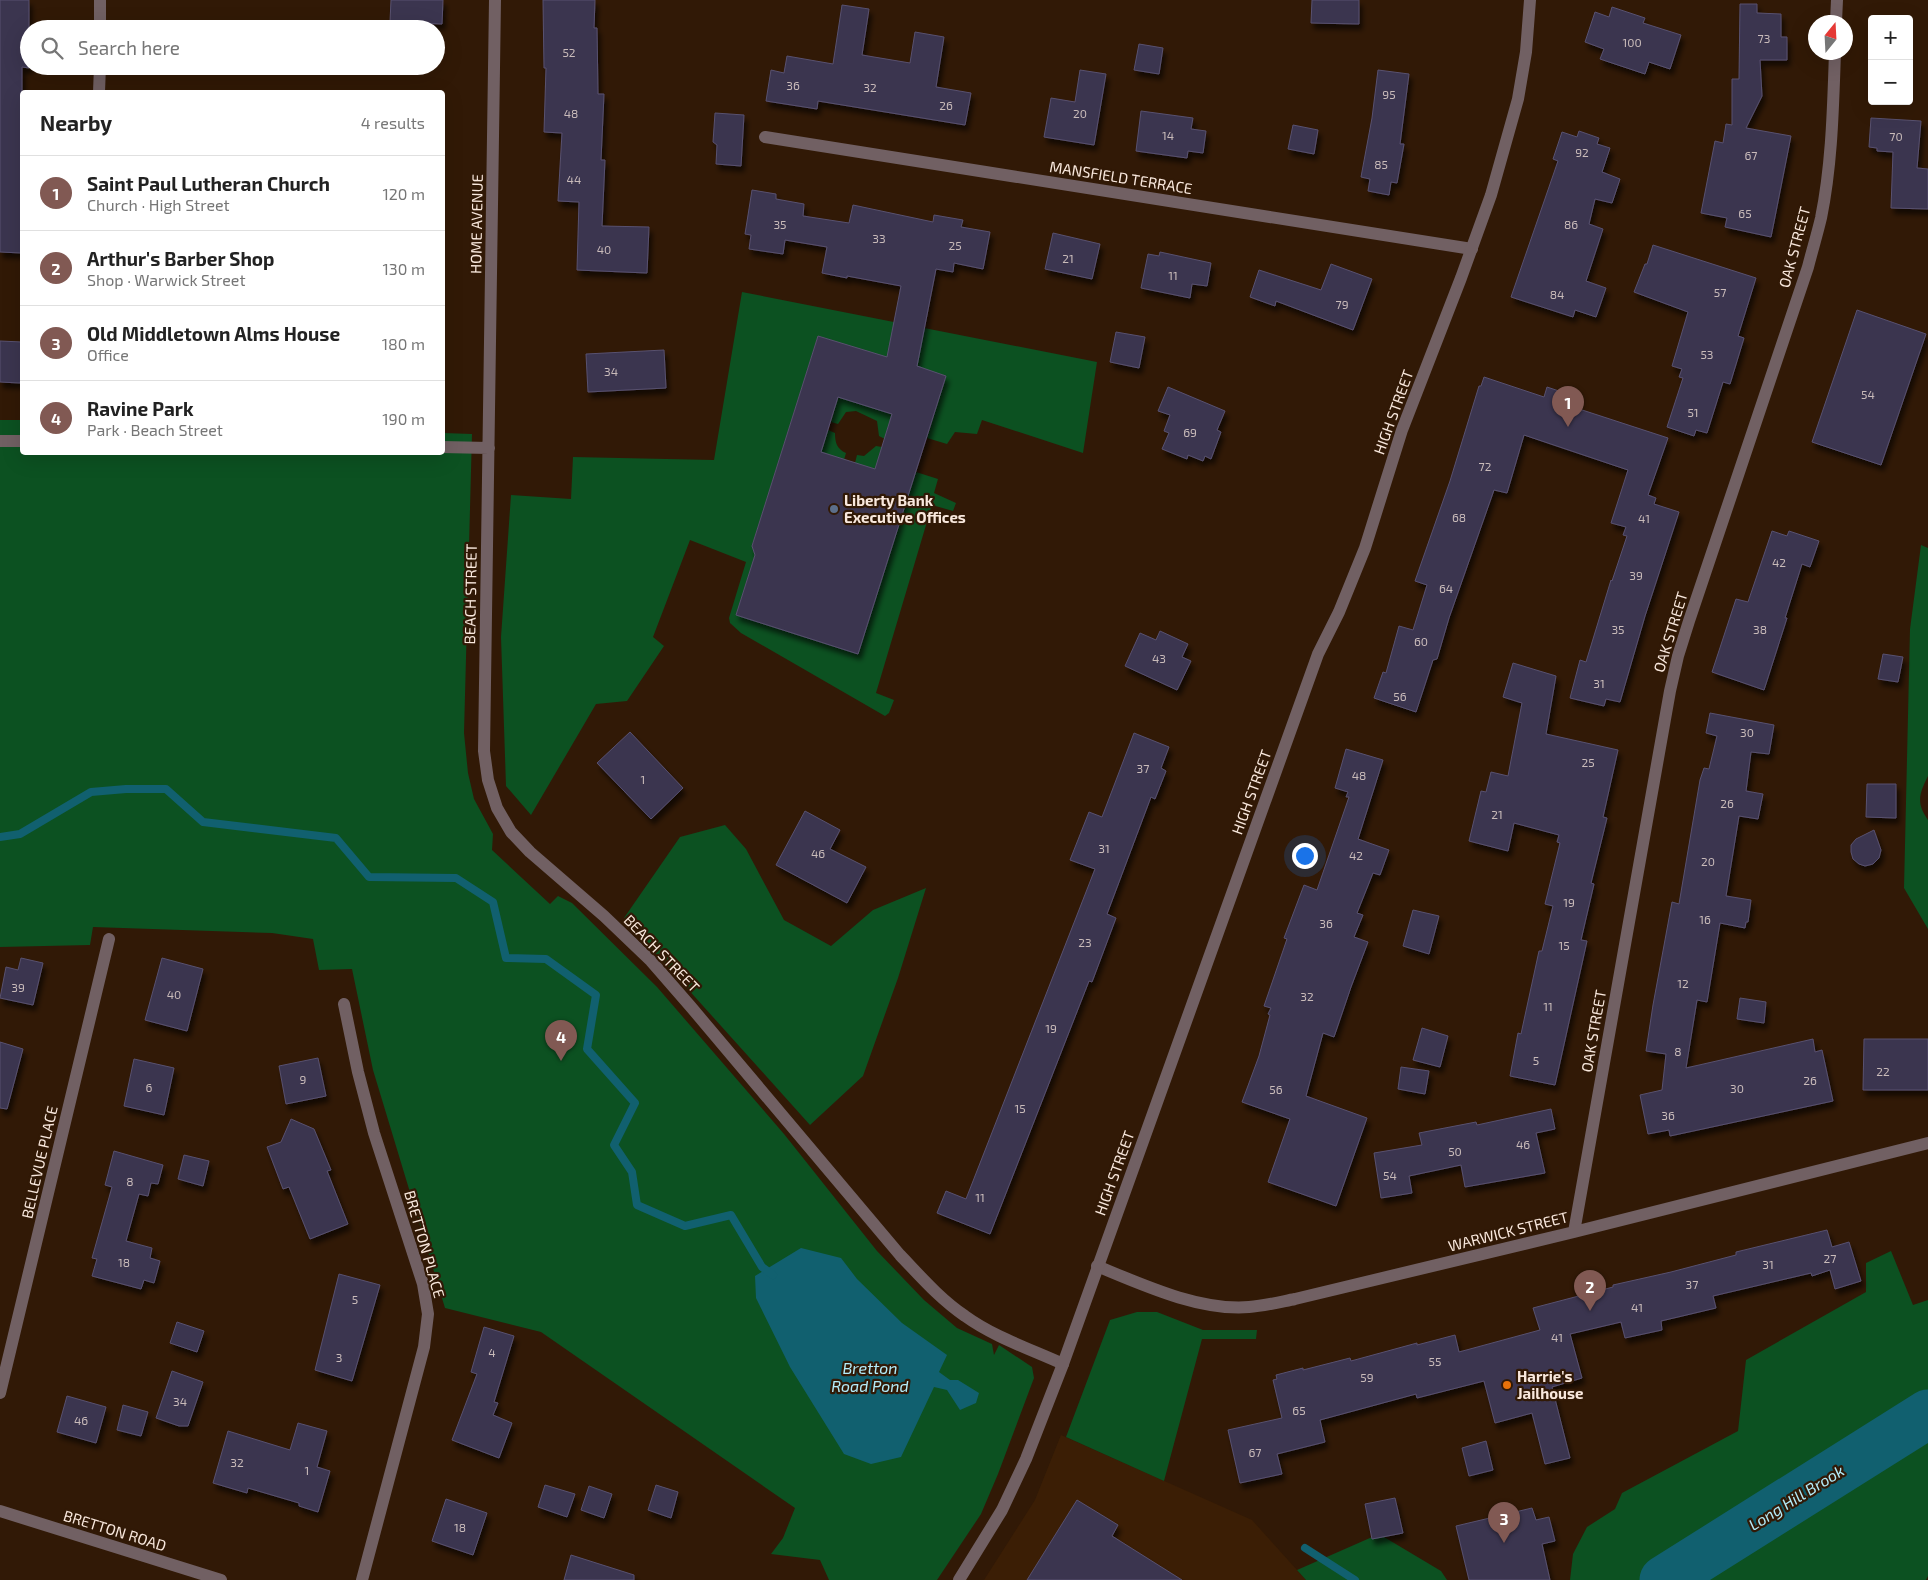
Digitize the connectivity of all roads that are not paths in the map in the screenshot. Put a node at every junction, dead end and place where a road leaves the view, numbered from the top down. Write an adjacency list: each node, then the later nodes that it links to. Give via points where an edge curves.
1 (100, 0): 6 (street)
2 (496, 0): 15 (street, HOME AVENUE)
3 (1530, 0): 11 (street, HIGH STREET, via 1518,99)
4 (1837, 0): 5 (street)
5 (1836, 15)
6 (100, 20)
7 (1835, 60): 19 (street, OAK STREET, via 1833,120 1821,218 1689,621 1670,691)
8 (100, 75): 9 (street)
9 (99, 90)
10 (765, 137): 11 (street, MANSFIELD TERRACE)
11 (1472, 249): 20 (street, HIGH STREET, via 1402,430 1365,548 1318,654)
12 (0, 441): 13 (street)
13 (20, 441)
14 (445, 447): 15 (street)
15 (488, 448): 21 (street, BEACH STREET, via 484,751 496,808 511,832 604,916 692,1007 934,1292 966,1317)
16 (109, 938): 22 (street, BELLEVUE PLACE)
17 (344, 1004): 25 (street, BRETTON PLACE, via 374,1133 423,1284 428,1314 424,1347)
18 (1928, 1143): 19 (street, WARWICK STREET)
19 (1574, 1232): 20 (street, WARWICK STREET, via 1295,1299 1248,1307 1206,1304 1168,1294)
20 (1097, 1266): 21 (street, HIGH STREET)
21 (1063, 1364): 26 (street, HIGH STREET, via 1002,1510)
22 (0, 1393)
23 (0, 1511): 24 (street, BRETTON ROAD)
24 (221, 1580)
25 (362, 1580)
26 (959, 1580)

